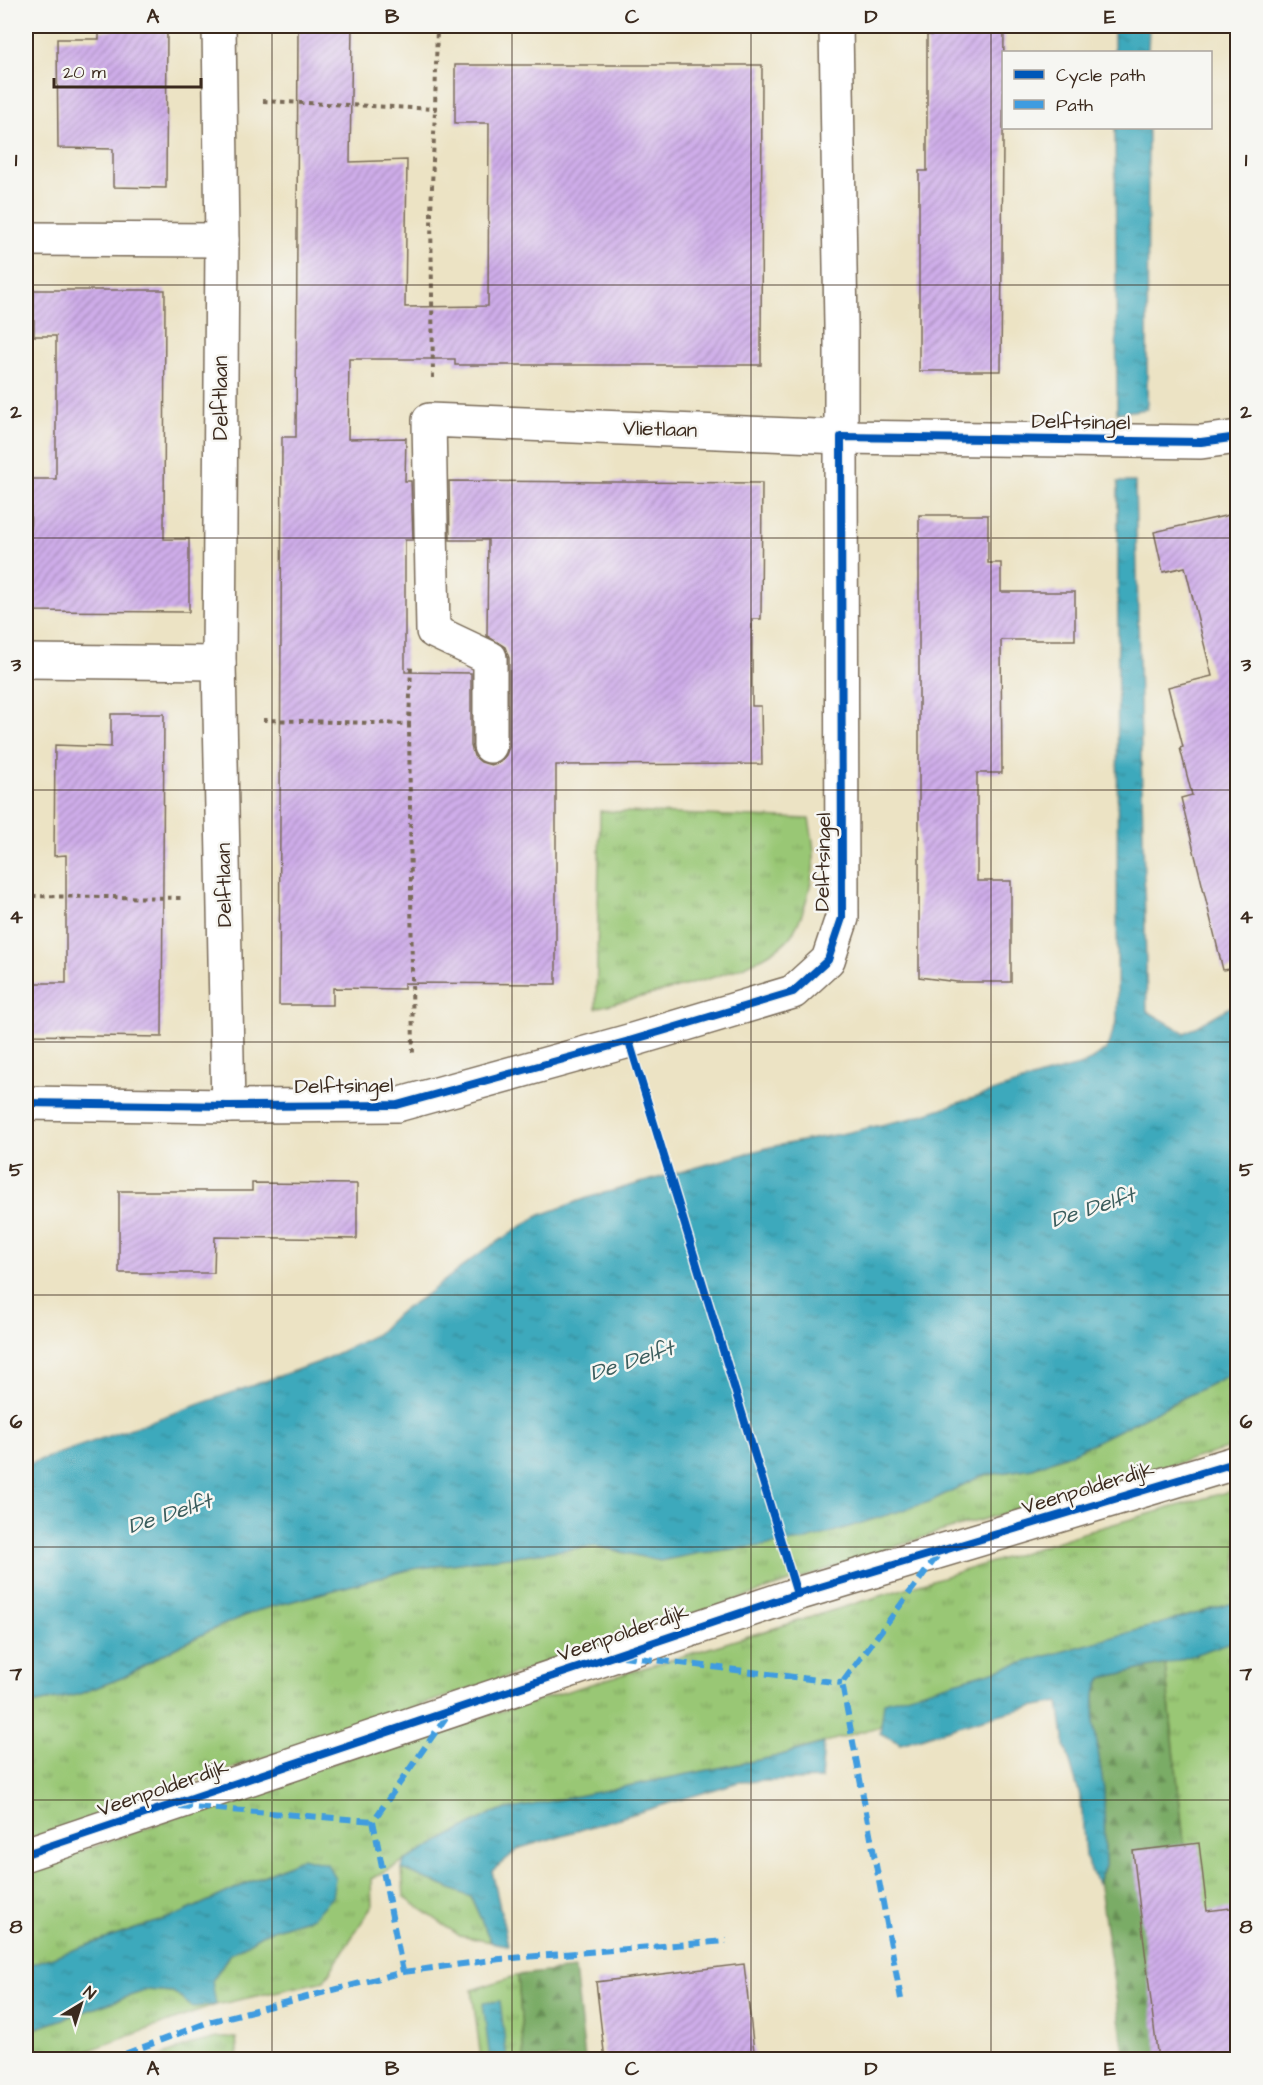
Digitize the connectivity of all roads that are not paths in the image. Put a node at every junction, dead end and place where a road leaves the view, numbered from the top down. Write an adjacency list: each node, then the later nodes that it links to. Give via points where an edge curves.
1 (219, 26): 4 (street, Delftlaan)
2 (836, 26): 5 (street)
3 (26, 239): 4 (street)
4 (222, 240): 8 (street, Delftlaan)
5 (841, 436): 6 (street, Delftsingel, via 1201,442); 9 (street, Vlietlaan, via 429,420 433,631 490,658); 11 (street, Delftsingel, via 842,918 828,960 794,992 397,1105)
6 (1238, 437)
7 (26, 661): 8 (street)
8 (219, 663): 11 (street, Delftlaan)
9 (490, 746)
10 (26, 1103): 11 (street, Delftsingel)
11 (228, 1106)
12 (1238, 1462): 13 (street, Veenpolderdijk, via 797,1594)
13 (26, 1854)

